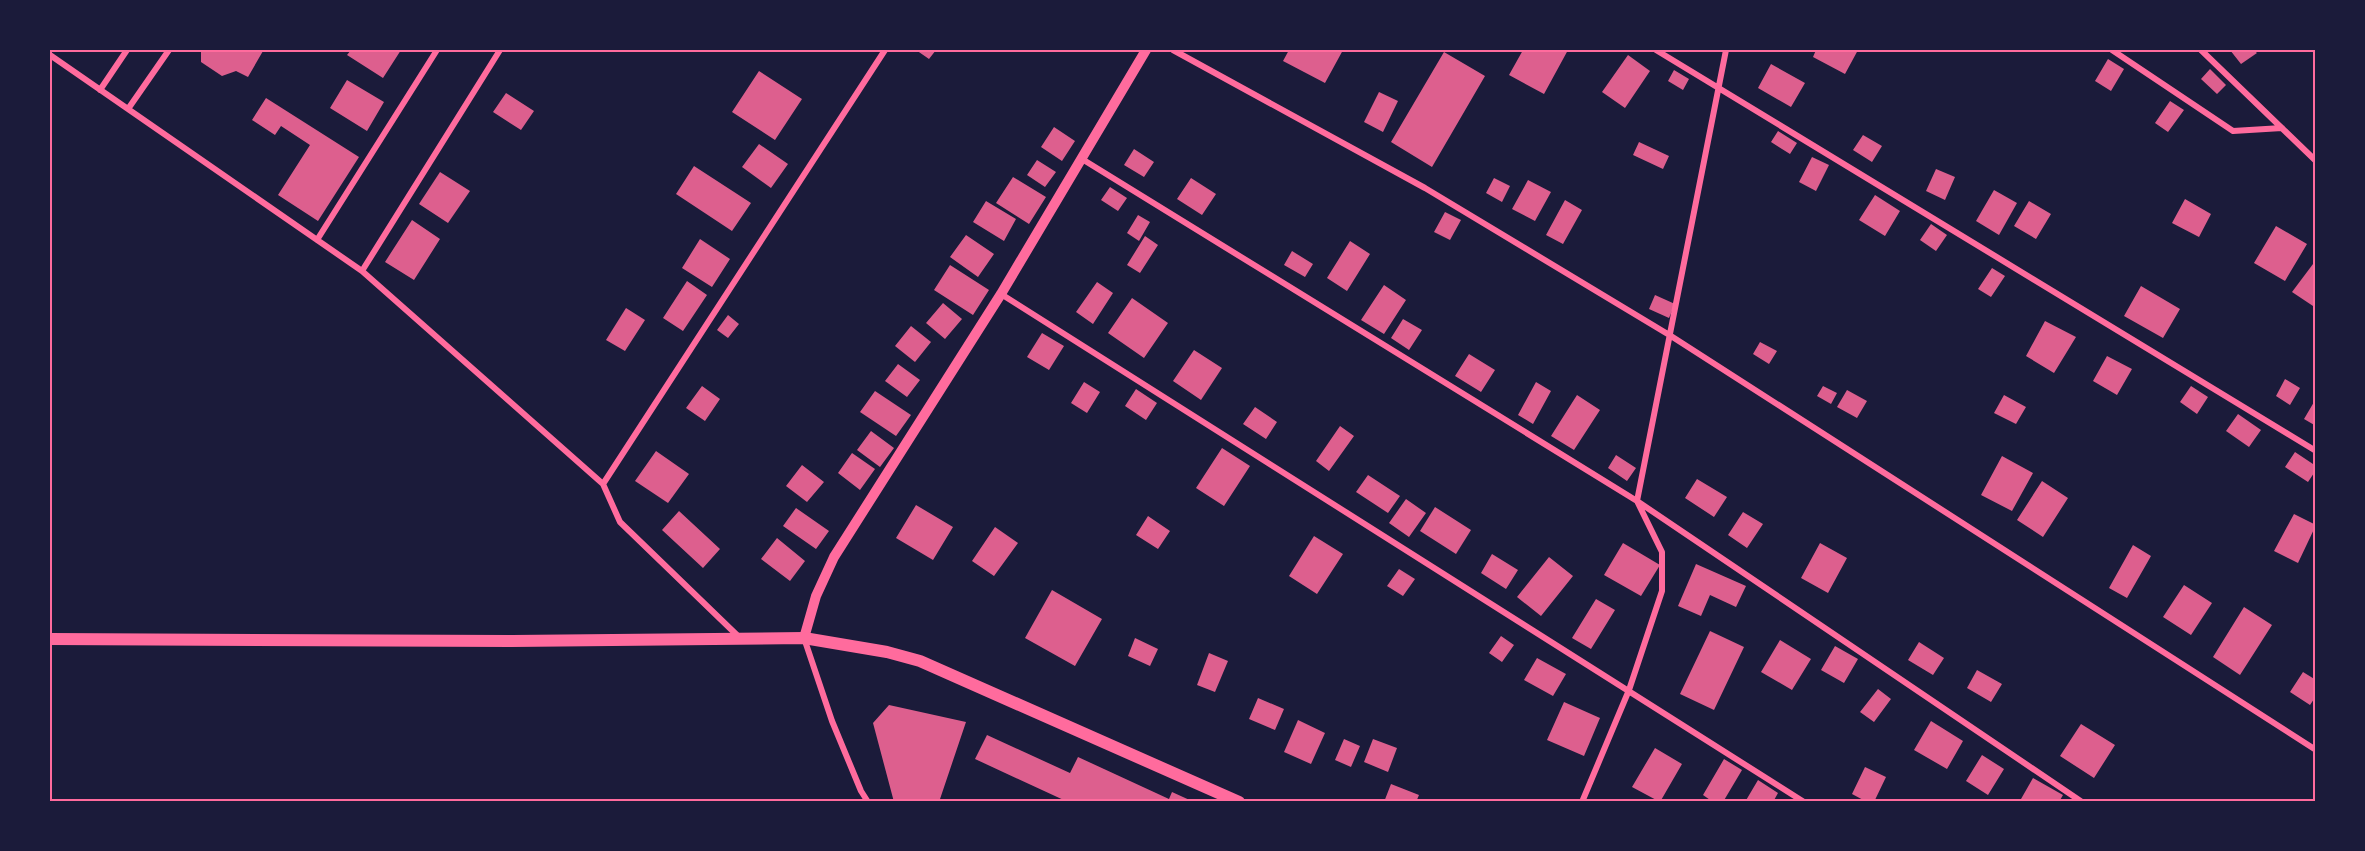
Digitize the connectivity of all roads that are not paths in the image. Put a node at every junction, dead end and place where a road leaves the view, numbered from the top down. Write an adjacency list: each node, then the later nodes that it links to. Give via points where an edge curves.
1 (127, 50): 13 (street)
2 (169, 50): 15 (street)
3 (437, 50): 19 (street)
4 (500, 50): 20 (street)
5 (885, 50): 24 (street)
6 (1146, 50): 17 (street)
7 (1173, 50): 22 (street, via 1425,188)
8 (1656, 50): 14 (street)
9 (1726, 50): 14 (street)
10 (2112, 50): 16 (street, via 2233,131)
11 (2201, 50): 16 (street)
12 (50, 55): 13 (street)
13 (100, 90): 15 (street)
14 (1719, 90): 22 (street); 23 (street)
15 (128, 109): 19 (street)
16 (2282, 128): 18 (street)
17 (1082, 159): 21 (street); 25 (street)
18 (2316, 161)
19 (317, 240): 20 (street)
20 (362, 271): 24 (street)
21 (1000, 294): 27 (street, via 834,557 816,596); 29 (street)
22 (1671, 336): 25 (street); 30 (street)
23 (2316, 451)
24 (603, 484): 26 (street, via 620,522)
25 (1637, 501): 29 (street, via 1662,552 1662,591); 35 (street)
26 (741, 638): 27 (main road); 28 (main road)
27 (804, 638): 31 (street, via 832,721); 32 (main road, via 886,651 920,661)
28 (50, 639)
29 (1629, 690): 33 (street); 34 (street)
30 (2316, 750)
31 (868, 801)
32 (1239, 801)
33 (1582, 801)
34 (1804, 801)
35 (2082, 801)

